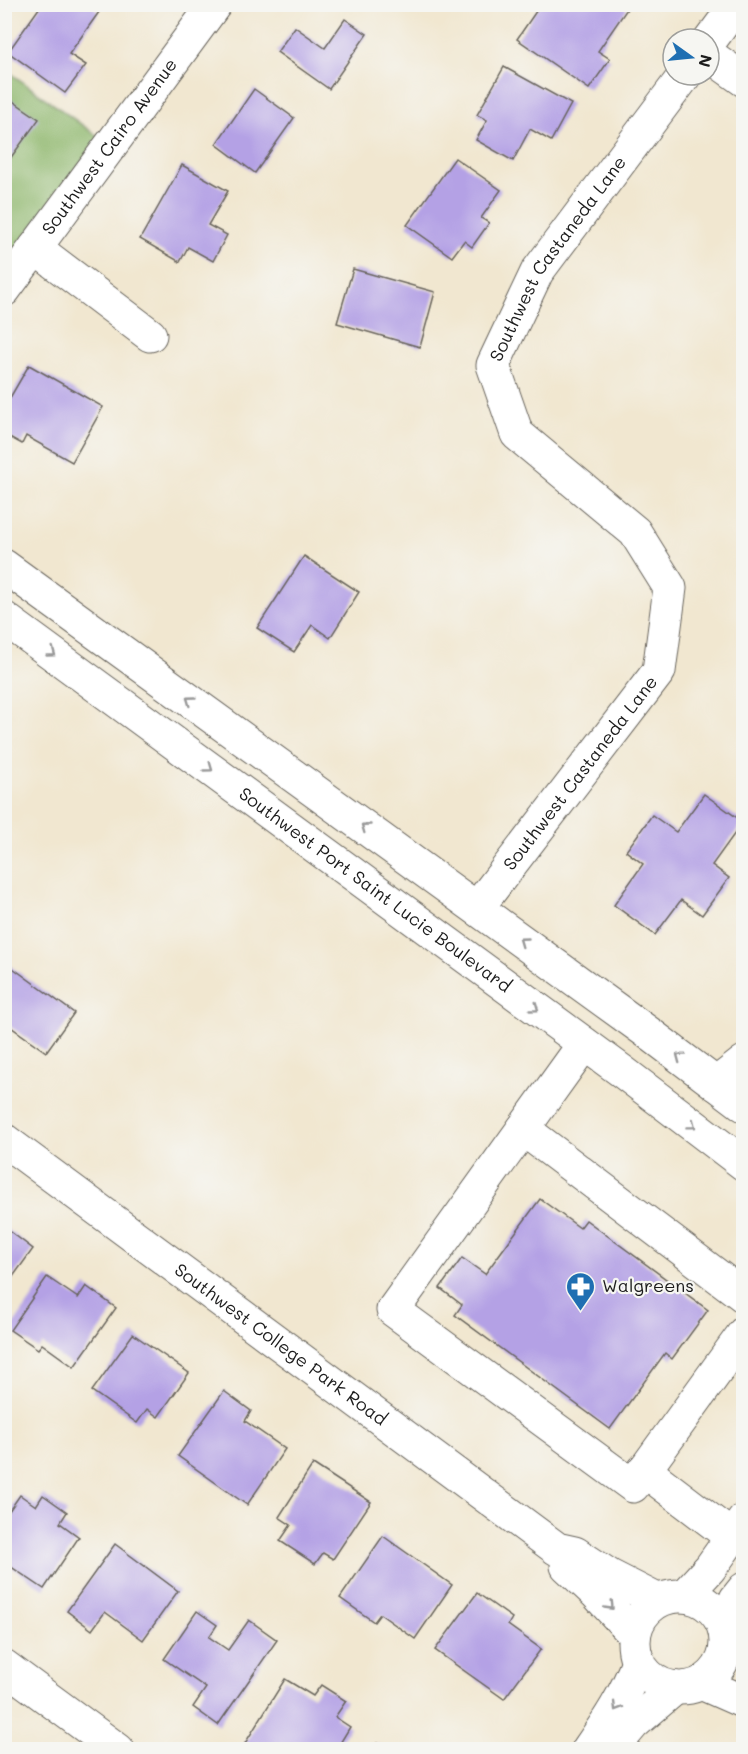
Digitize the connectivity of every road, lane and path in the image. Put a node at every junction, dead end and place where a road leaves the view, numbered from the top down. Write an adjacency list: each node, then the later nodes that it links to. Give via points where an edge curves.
1 (215, 4): 7 (street, Southwest Cairo Avenue)
2 (737, 4): 3 (street)
3 (720, 27)
4 (721, 64): 5 (street)
5 (744, 80)
6 (676, 87): 12 (street, Southwest Castaneda Lane, via 537,272 493,365 517,434 636,532 670,588 659,671)
7 (35, 248): 8 (street, Southwest Cairo Avenue); 9 (street)
8 (4, 290)
9 (150, 334)
10 (4, 566): 12 (street, one-way to 10)
11 (4, 618): 13 (street, Southwest Port Saint Lucie Boulevard, one-way to 13)
12 (477, 908): 15 (street, one-way to 12)
13 (584, 1044): 17 (street); 19 (street, Southwest Port Saint Lucie Boulevard, one-way to 19)
14 (744, 1062): 15 (street)
15 (716, 1084): 16 (street)
16 (744, 1105)
17 (523, 1129): 20 (street); 22 (street, via 393,1310 633,1486)
18 (4, 1140): 24 (street, Southwest College Park Road)
19 (744, 1164)
20 (744, 1296)
21 (744, 1333): 22 (street)
22 (645, 1470): 23 (street)
23 (738, 1528): 26 (street, via 699,1582)
24 (557, 1549): 26 (street, Southwest College Park Road, via 575,1553 610,1576); 27 (street, Southwest College Park Road, one-way to 27, via 566,1565 597,1594)
25 (744, 1589): 28 (street, via 736,1599)
26 (671, 1597): 27 (street, via 648,1608); 28 (street, via 698,1599 708,1606 719,1616)
27 (636, 1648): 30 (street, via 650,1676 660,1683); 33 (street, one-way to 33, via 628,1688)
28 (731, 1650): 30 (street, via 715,1671)
29 (4, 1666): 32 (street)
30 (688, 1686): 31 (street); 34 (street, via 633,1724)
31 (744, 1702)
32 (118, 1749)
33 (588, 1749)
34 (611, 1749)

